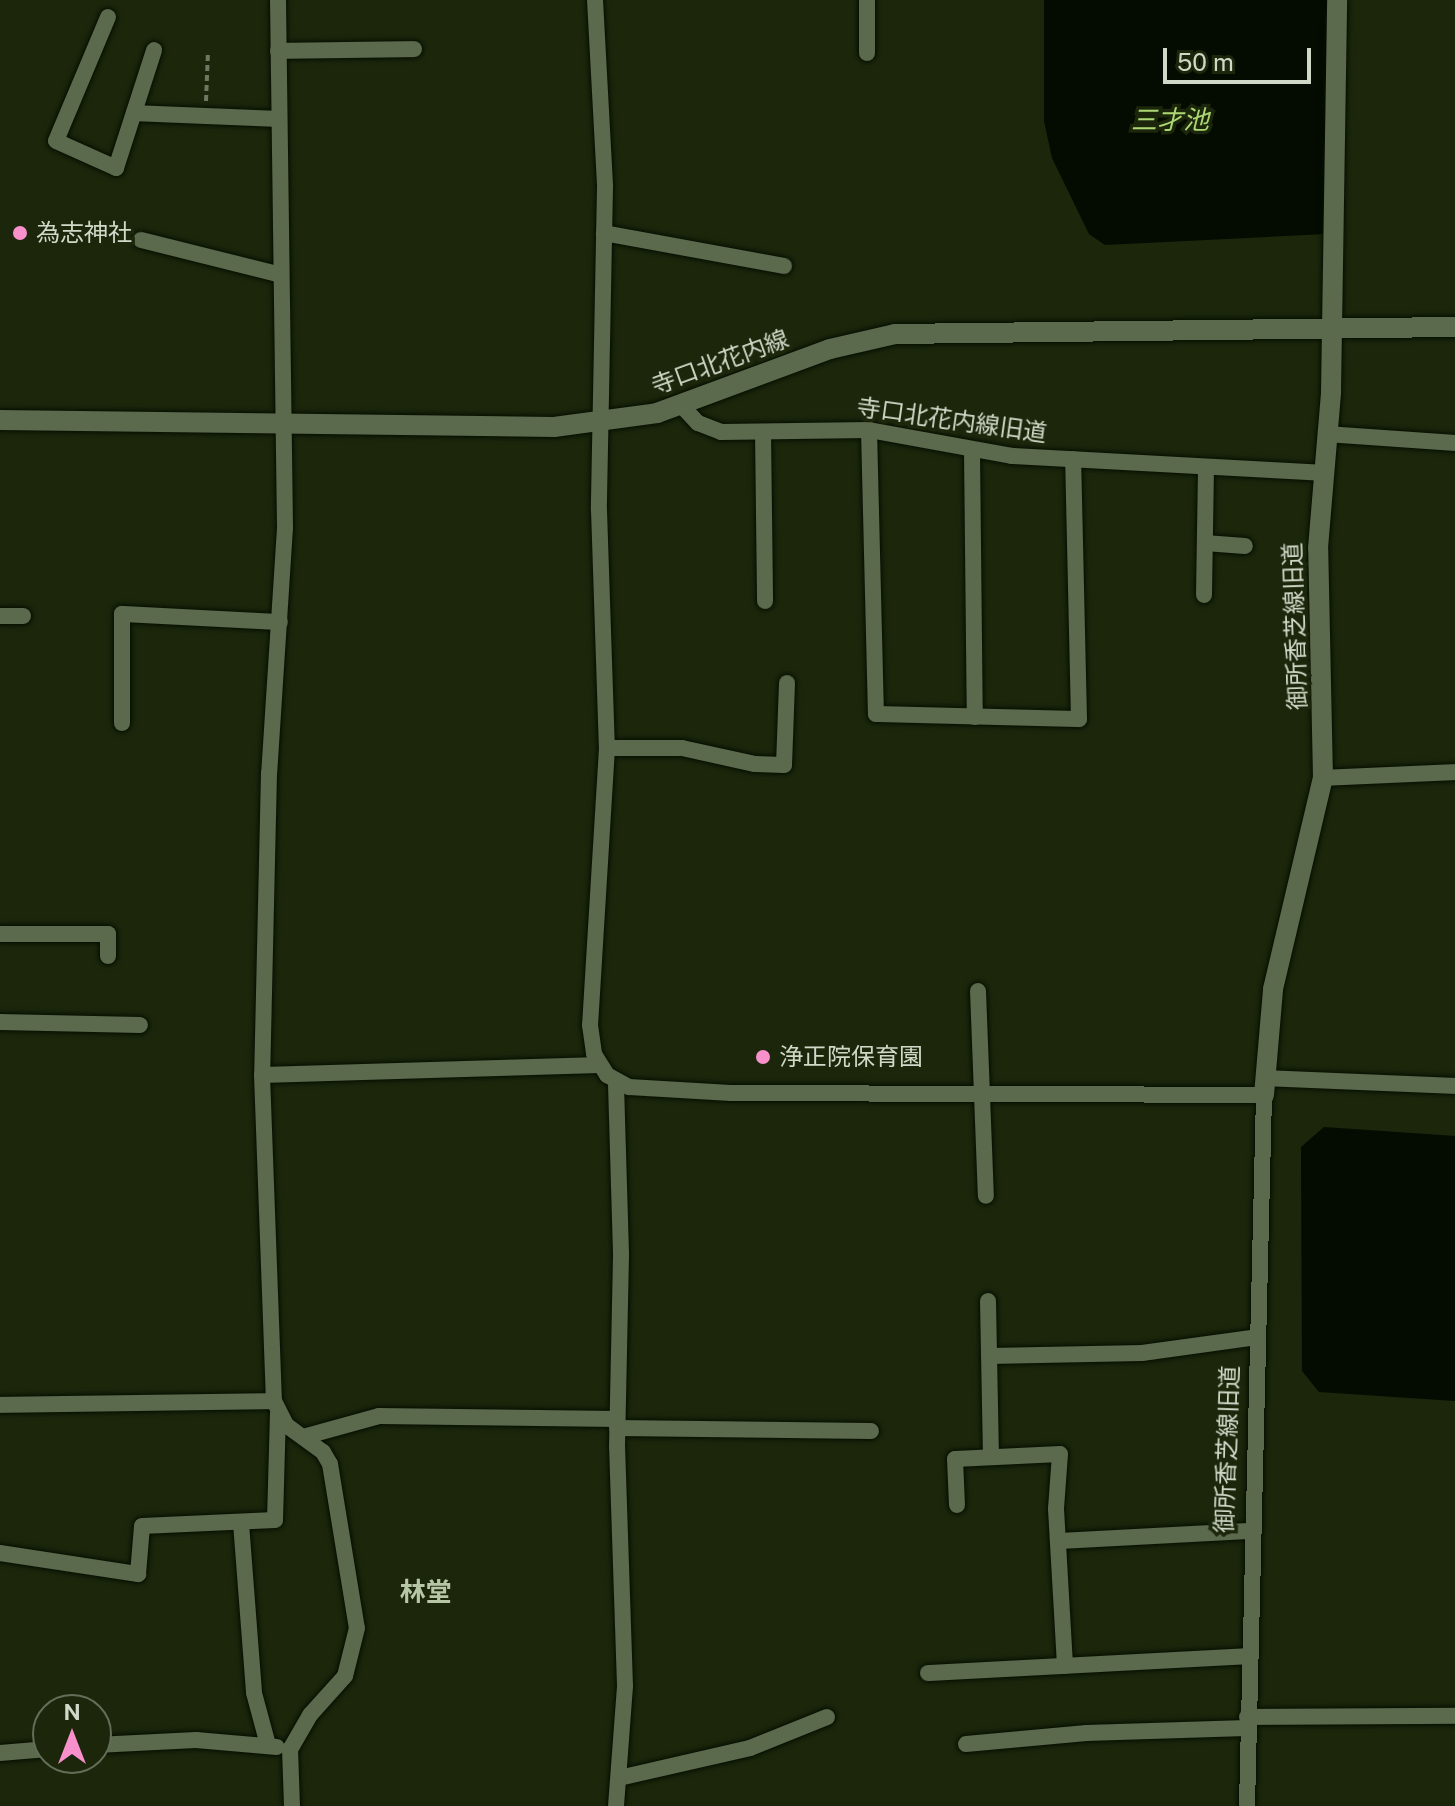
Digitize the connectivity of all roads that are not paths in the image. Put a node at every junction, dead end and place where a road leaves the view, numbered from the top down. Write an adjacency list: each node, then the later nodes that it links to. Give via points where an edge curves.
1 (278, 0): 8 (street)
2 (595, 0): 12 (street)
3 (867, 0): 9 (street)
4 (1337, 0): 17 (main road, 御所香芝線旧道)
5 (108, 17): 10 (street, via 56,141 116,168)
6 (414, 49): 8 (street)
7 (154, 50): 10 (street)
8 (278, 51): 11 (street)
9 (867, 53)
10 (134, 113): 11 (street)
11 (278, 119): 15 (street)
12 (604, 233): 14 (street); 21 (street)
13 (141, 240): 15 (street)
14 (784, 266)
15 (281, 275): 20 (street)
16 (1455, 327): 17 (main road, 寺口北花内線)
17 (1332, 329): 18 (main road, 寺口北花内線, via 895,334 830,349); 24 (main road, 御所香芝線旧道)
18 (681, 405): 21 (main road, 寺口北花内線); 23 (street, 寺口北花内線旧道, via 708,430)
19 (0, 420): 20 (main road, 寺口北花内線)
20 (284, 424): 21 (main road, 寺口北花内線); 36 (street)
21 (601, 424): 40 (street)
22 (869, 430): 23 (street, 寺口北花内線旧道); 26 (street, 寺口北花内線旧道); 38 (street, via 876,714)
23 (763, 432): 33 (street)
24 (1327, 434): 25 (street); 29 (main road, 御所香芝線旧道)
25 (1455, 443)
26 (972, 451): 27 (street, 寺口北花内線旧道); 38 (street)
27 (1073, 459): 28 (street, 寺口北花内線旧道); 38 (street, via 1079,719)
28 (1206, 467): 29 (street, 寺口北花内線旧道); 30 (street)
29 (1323, 473): 42 (main road, 御所香芝線旧道, via 1318,548)
30 (1205, 543): 31 (street); 32 (street)
31 (1245, 546)
32 (1204, 595)
33 (765, 601)
34 (0, 616): 35 (street)
35 (23, 616)
36 (280, 622): 39 (street, via 122,614); 49 (street, via 269,773)
37 (787, 683): 40 (street, via 784,765 682,748)
38 (975, 717)
39 (122, 723)
40 (607, 748): 48 (street, via 590,1025)
41 (1455, 772): 42 (street)
42 (1323, 778): 51 (main road, 御所香芝線旧道, via 1273,989)
43 (0, 934): 44 (street, via 108,934)
44 (108, 956)
45 (978, 991): 53 (street)
46 (0, 1022): 47 (street)
47 (140, 1025)
48 (600, 1065): 49 (street); 50 (street)
49 (262, 1075): 59 (street)
50 (616, 1083): 53 (street, via 731,1093); 60 (street, via 621,1253)
51 (1264, 1086): 52 (street); 53 (street); 56 (street, 御所香芝線旧道)
52 (1455, 1086)
53 (981, 1095): 54 (street)
54 (986, 1196)
55 (988, 1301): 57 (street)
56 (1257, 1337): 57 (street, via 1142,1353); 66 (street, 御所香芝線旧道)
57 (989, 1356): 63 (street)
58 (0, 1405): 59 (street)
59 (276, 1407): 62 (street); 65 (street, via 275,1520)
60 (617, 1424): 61 (street); 62 (street, via 379,1416); 81 (street, via 625,1686)
61 (871, 1431)
62 (303, 1437): 78 (street, via 323,1452 335,1480 357,1628 345,1676 310,1715)
63 (991, 1457): 64 (street, via 955,1459); 67 (street, via 1060,1454)
64 (957, 1505)
65 (241, 1523): 68 (street, via 142,1526 138,1574); 77 (street, via 254,1693)
66 (1250, 1531): 67 (street); 69 (street, 御所香芝線旧道)
67 (1058, 1541): 70 (street)
68 (0, 1553)
69 (1248, 1656): 70 (street); 74 (street, 御所香芝線旧道)
70 (1065, 1666): 71 (street)
71 (928, 1673)
72 (1455, 1716): 74 (street)
73 (827, 1717): 81 (street, via 750,1748)
74 (1247, 1723): 76 (street); 84 (street, 御所香芝線旧道)
75 (112, 1744): 77 (street, via 196,1740)
76 (966, 1744)
77 (268, 1745): 78 (street)
78 (290, 1749): 82 (street)
79 (32, 1750): 80 (street)
80 (0, 1753)
81 (619, 1778): 83 (street)
82 (292, 1806)
83 (616, 1806)
84 (1247, 1806)

